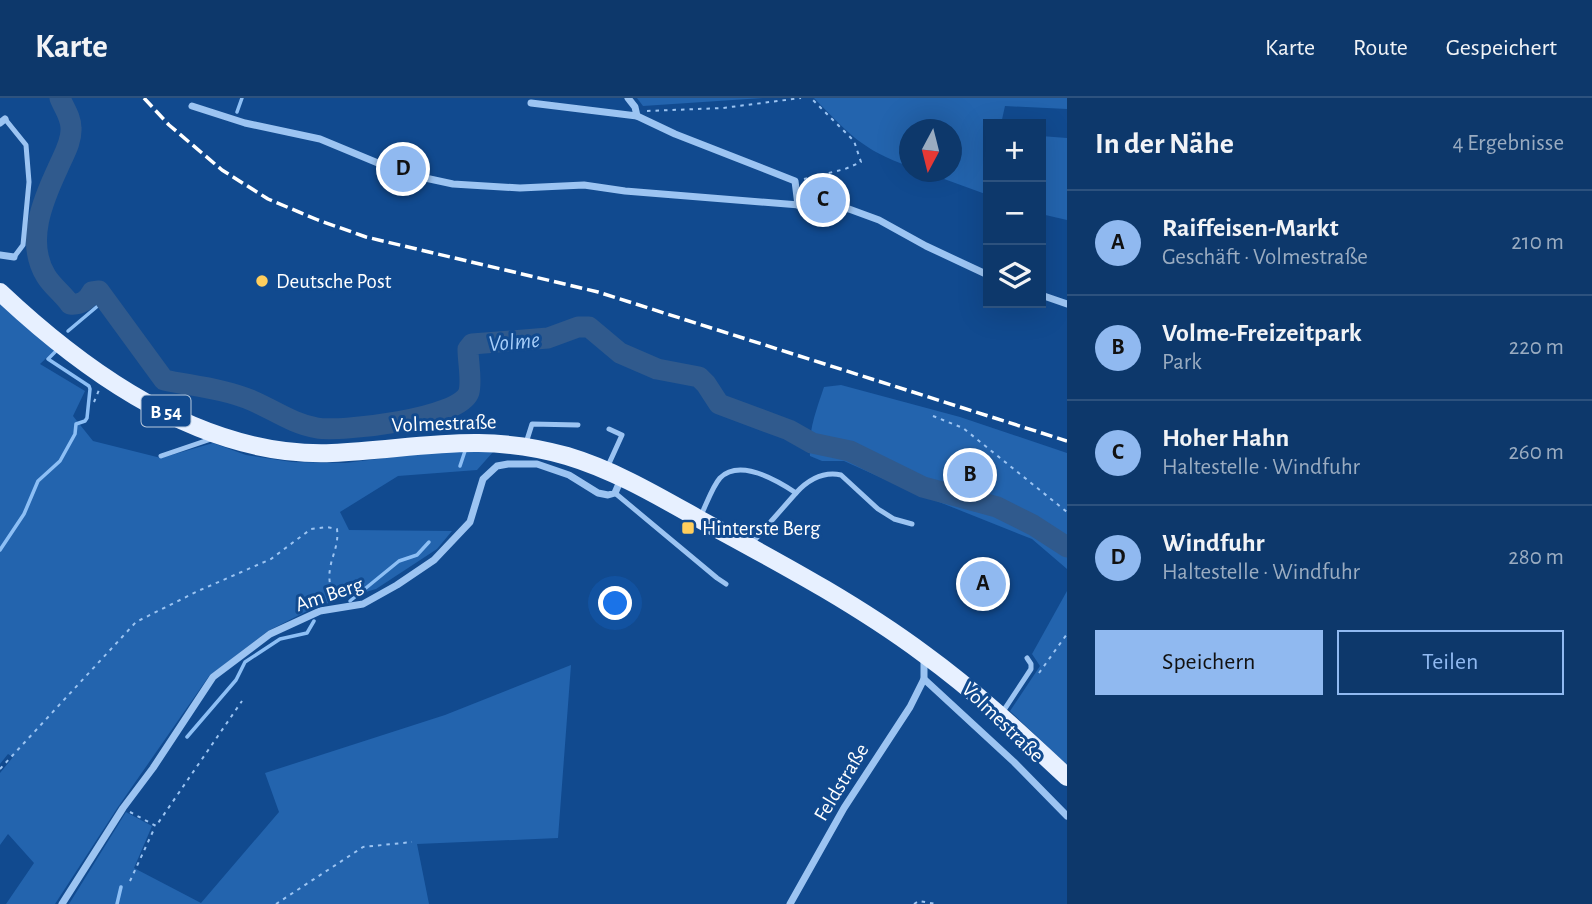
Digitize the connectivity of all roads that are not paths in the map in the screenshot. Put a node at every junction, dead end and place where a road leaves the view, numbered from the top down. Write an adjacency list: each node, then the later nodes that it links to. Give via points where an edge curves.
1 (628, 98): 4 (street)
2 (531, 103): 4 (street)
3 (192, 106): 6 (street, via 320,139 402,173 453,184 520,188 584,184)
4 (637, 116): 6 (street, via 796,181)
5 (2, 121): 8 (lane, via 26,145 29,182 23,245)
6 (798, 205): 9 (street, via 861,212)
7 (0, 256): 8 (street)
8 (14, 257)
9 (983, 273)
10 (0, 292): 15 (main road, Volmestraße / B 54, via 60,345 128,392)
11 (1046, 297): 12 (street)
12 (1067, 304)
13 (578, 425): 16 (lane, via 532,424)
14 (609, 429): 18 (lane, via 622,435)
15 (220, 436): 16 (main road, Volmestraße / B 54, via 272,449 309,452 438,442); 17 (lane)
16 (525, 446): 18 (main road, Volmestraße / B 54, via 570,457)
17 (161, 456)
18 (614, 481): 20 (main road, Volmestraße / B 54); 23 (lane); 30 (street, Am Berg, via 608,495 537,464 497,466 483,479 470,522 434,559 363,604 320,611 270,634 213,677)
19 (796, 493): 20 (lane, via 770,476 733,472 721,478); 21 (lane, via 819,476 841,475 878,509); 22 (lane)
20 (699, 519): 22 (main road, Volmestraße / B 54)
21 (912, 524)
22 (750, 545): 24 (main road, Volmestraße / B 54)
23 (726, 584)
24 (925, 654): 26 (street); 27 (main road, Volmestraße / B 54)
25 (1027, 659): 27 (lane, via 1031,669)
26 (924, 679): 29 (street, Volmestraße); 31 (street, Feldstraße)
27 (1000, 716): 28 (main road, Volmestraße / B 54)
28 (1067, 777)
29 (1067, 816)
30 (62, 904)
31 (790, 904)

